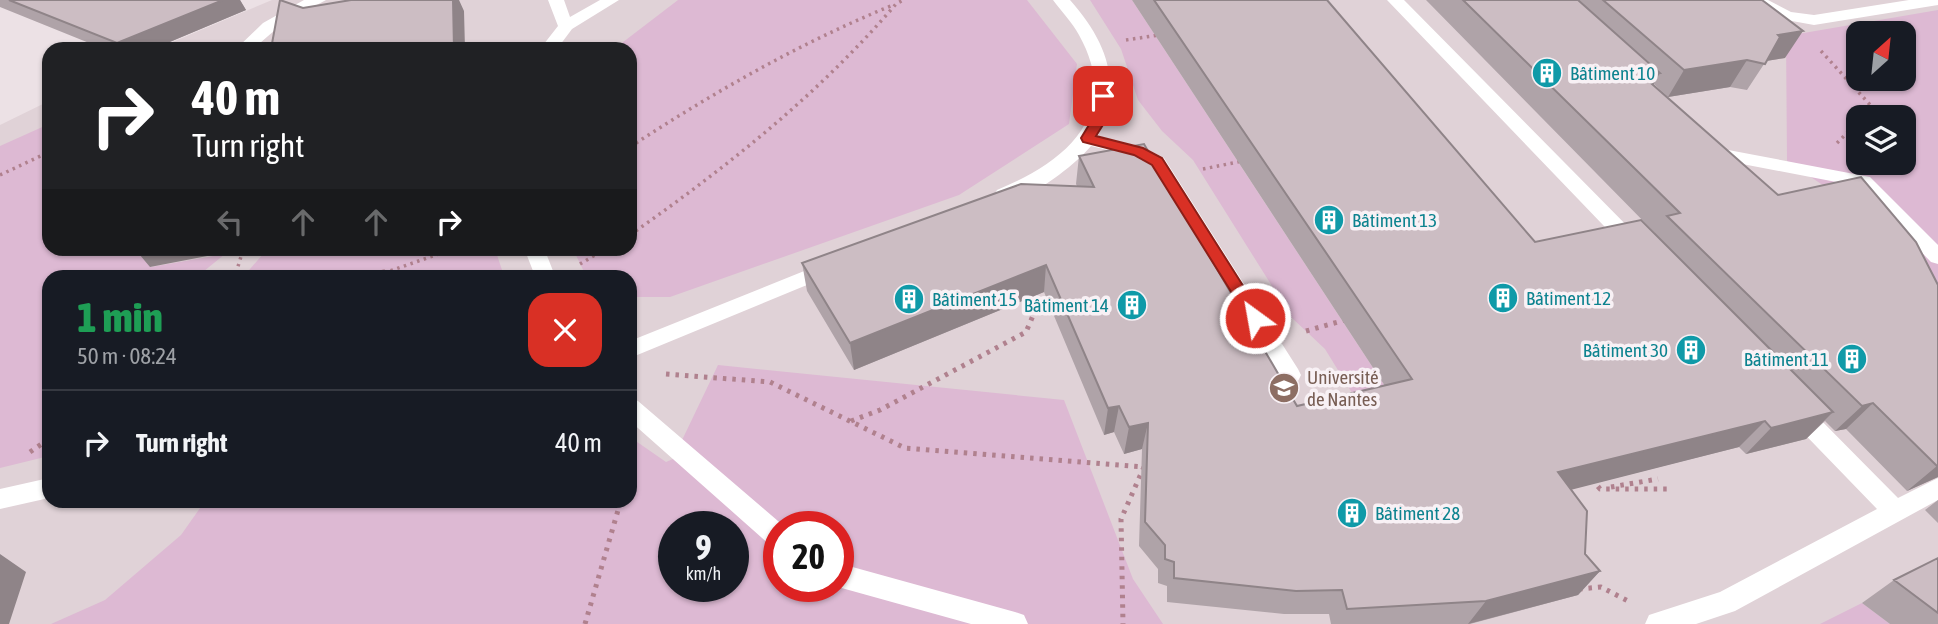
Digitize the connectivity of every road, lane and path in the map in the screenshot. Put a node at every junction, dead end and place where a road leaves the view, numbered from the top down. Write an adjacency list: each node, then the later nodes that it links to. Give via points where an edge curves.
1 (318, 0): 14 (lane, via 292,10)
2 (556, 0): 11 (lane)
3 (611, 0): 11 (lane)
4 (903, 0): 9 (path)
5 (1061, 0): 18 (lane, via 1082,24 1101,62 1099,120)
6 (1395, 0): 27 (lane)
7 (1756, 0): 10 (lane)
8 (1938, 1): 10 (lane, via 1814,20)
9 (897, 4): 19 (path, via 743,75); 25 (path, via 790,116)
10 (1797, 18): 16 (path, via 1805,33)
11 (566, 26): 15 (lane)
12 (1170, 33): 13 (path)
13 (1148, 37)
14 (250, 42)
15 (553, 42)
16 (1870, 105)
17 (1697, 136): 28 (lane, via 1717,154 1863,181)
18 (1088, 138): 24 (lane, via 1058,167); 36 (lane, via 1139,152 1157,162)
19 (637, 143)
20 (42, 155): 23 (path)
21 (1255, 160): 22 (path)
22 (1199, 170)
23 (0, 175)
24 (981, 205)
25 (637, 230)
26 (433, 256): 30 (path)
27 (1645, 256)
28 (1938, 257)
29 (845, 261): 34 (lane)
30 (393, 270)
31 (1026, 289): 39 (path, via 1035,311 1026,332)
32 (1347, 319): 33 (path)
33 (1333, 322)
34 (637, 347)
35 (655, 374): 39 (path, via 770,382)
36 (1290, 375)
37 (1777, 390): 50 (lane)
38 (637, 413): 51 (lane)
39 (851, 421): 40 (path, via 905,448)
40 (1144, 467): 41 (path); 57 (path, via 1121,519)
41 (1154, 467)
42 (1592, 478): 45 (path)
43 (1658, 479): 45 (path)
44 (1938, 488): 50 (lane)
45 (1600, 489): 46 (path)
46 (1668, 489)
47 (42, 490): 48 (lane)
48 (0, 499)
49 (619, 508): 55 (path)
50 (1894, 510): 58 (lane, via 1726,602)
51 (763, 523)
52 (854, 580): 56 (lane)
53 (1601, 587): 54 (path)
54 (1573, 589)
55 (585, 624)
56 (1015, 624)
57 (1124, 624)
58 (1658, 624)

